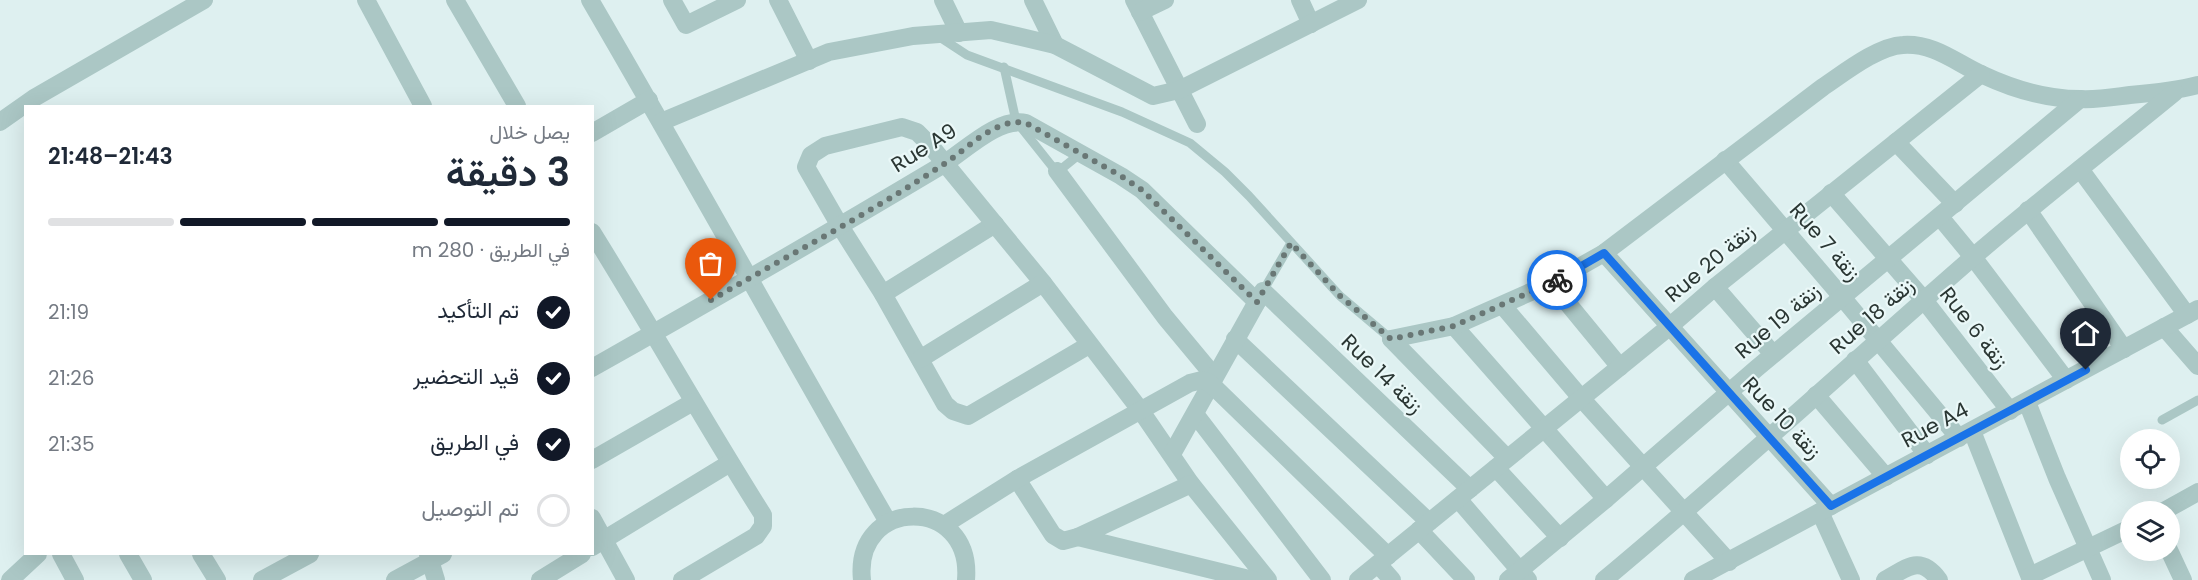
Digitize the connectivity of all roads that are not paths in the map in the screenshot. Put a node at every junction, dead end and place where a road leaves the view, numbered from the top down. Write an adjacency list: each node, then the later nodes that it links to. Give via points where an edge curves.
1 (204, 0): 26 (street)
2 (366, 0): 28 (street)
3 (455, 0): 29 (street)
4 (590, 0): 25 (street)
5 (672, 0): 6 (street, via 686,25)
6 (737, 0)
7 (778, 0): 18 (street)
8 (943, 0): 15 (street)
9 (1033, 0): 17 (street)
10 (1165, 0): 13 (street)
11 (1300, 0): 14 (street)
12 (1358, 0): 14 (street)
13 (1137, 6): 22 (street)
14 (1311, 24): 22 (street)
15 (959, 33): 16 (street); 17 (street, via 991,30)
16 (936, 34): 18 (street, via 829,52); 19 (lane, via 967,55)
17 (1055, 45): 22 (street, via 1153,96)
18 (809, 61): 32 (street)
19 (1004, 67): 30 (lane); 49 (lane, via 1190,143 1225,172)
20 (1981, 75): 24 (street, via 2039,94); 35 (street, Rue 20 زنقة); 37 (street, via 1940,51 1917,45 1893,46 1823,87)
21 (2198, 85): 23 (street)
22 (1179, 90): 33 (street)
23 (2175, 92): 24 (street); 39 (street, Rue 18 زنقة)
24 (2080, 99): 42 (street, Rue 19 زنقة)
25 (649, 100): 32 (street); 34 (street)
26 (24, 105)
27 (24, 105): 31 (street)
28 (422, 105)
29 (516, 105)
30 (1016, 121): 36 (street); 38 (street, Rue A9, via 992,131); 40 (lane)
31 (0, 122)
32 (661, 122): 53 (street)
33 (1197, 124)
34 (594, 132)
35 (1896, 142): 41 (street, Rue 20 زنقة); 42 (street)
36 (1081, 153): 40 (lane); 58 (street, via 1142,190)
37 (1725, 160): 47 (street, Rue 7 زنقة); 50 (street)
38 (945, 164): 45 (street); 46 (street, Rue A9); 46 (street, via 922,137 902,126 816,151 806,167)
39 (2080, 169): 43 (street, Rue 18 زنقة); 62 (street)
40 (1057, 171): 78 (street)
41 (1831, 193): 47 (street, Rue 20 زنقة); 52 (street, Rue 6 زنقة)
42 (1955, 204): 44 (street, Rue 19 زنقة)
43 (2028, 210): 51 (street, Rue 18 زنقة); 71 (street)
44 (1940, 217): 51 (street); 52 (street, Rue 19 زنقة)
45 (995, 224): 54 (street); 57 (street)
46 (840, 226): 53 (street, Rue A9); 57 (street)
47 (1785, 230): 56 (street, Rue 20 زنقة); 59 (street, Rue 7 زنقة)
48 (594, 235): 66 (street)
49 (1291, 243): 58 (lane); 68 (lane, via 1340,296)
50 (1604, 253): 55 (street); 64 (street, Rue 10 زنقة)
51 (1974, 257): 60 (street, Rue 18 زنقة); 79 (street)
52 (1888, 259): 59 (street, Rue 19 زنقة); 60 (street, Rue 6 زنقة)
53 (748, 279): 66 (street, Rue A9); 108 (street)
54 (1043, 283): 70 (street); 73 (street)
55 (1551, 283): 61 (street); 77 (street)
56 (1714, 287): 64 (street, Rue 20 زنقة); 72 (street)
57 (884, 294): 73 (street)
58 (1260, 297): 67 (street); 103 (street, Rue 14 زنقة)
59 (1842, 297): 69 (street, Rue 7 زنقة); 72 (street, Rue 19 زنقة)
60 (1924, 300): 69 (street, Rue 18 زنقة); 87 (street, Rue 6 زنقة)
61 (1503, 306): 63 (street); 82 (street)
62 (2192, 312): 65 (street, Rue A4)
63 (1454, 326): 68 (street); 90 (street)
64 (1669, 327): 77 (street, Rue 20 زنقة); 80 (street, Rue 10 زنقة)
65 (2164, 327): 71 (street, Rue A4); 75 (street)
66 (655, 333): 76 (street, Rue A9); 84 (street)
67 (1235, 339): 78 (street); 111 (street)
68 (1391, 339): 97 (street)
69 (1877, 340): 74 (street, Rue 18 زنقة); 91 (street, Rue 7 زنقة)
70 (1089, 345): 73 (street, via 968,416 945,404); 86 (street)
71 (2124, 349): 79 (street, Rue A4)
72 (1773, 354): 80 (street, Rue 19 زنقة)
73 (920, 359)
74 (1855, 360): 81 (street, Rue 18 زنقة); 94 (street)
75 (2198, 366)
76 (594, 367)
77 (1620, 367): 82 (street, Rue 20 زنقة)
78 (1212, 379): 86 (street, via 1190,383); 88 (street); 124 (street)
79 (2066, 380): 85 (street, Rue A4)
80 (1728, 393): 92 (street, Rue 10 زنقة); 98 (street, Rue 19 زنقة)
81 (1816, 395): 92 (street, Rue 18 زنقة); 99 (street)
82 (1581, 398): 90 (street, Rue 20 زنقة); 98 (street)
83 (2198, 400): 89 (lane)
84 (693, 402): 95 (street); 96 (street)
85 (2027, 402): 87 (street, Rue A4); 116 (street)
86 (1141, 411): 93 (street); 100 (street)
87 (2010, 411): 91 (street, Rue A4)
88 (1195, 414): 93 (street); 144 (street)
89 (2162, 420)
90 (1544, 428): 97 (street, Rue 20 زنقة); 104 (street)
91 (1965, 435): 94 (street, Rue A4); 129 (street, Rue 7 زنقة)
92 (1770, 437): 106 (street, Rue 10 زنقة); 107 (street, Rue 18 زنقة)
93 (1172, 454): 101 (street)
94 (1927, 455): 99 (street, Rue A4)
95 (594, 459)
96 (730, 463): 115 (street); 139 (street, via 763,515 763,526 756,536)
97 (1501, 463): 103 (street, Rue 20 زنقة); 114 (street)
98 (1644, 466): 104 (street, Rue 19 زنقة); 107 (street)
99 (1886, 477): 106 (street, Rue A4)
100 (1017, 479): 110 (street); 113 (street, via 1053,535 1064,541)
101 (1191, 484): 113 (street); 143 (street)
102 (2198, 492): 105 (street)
103 (1464, 494): 111 (street, Rue 20 زنقة); 128 (street, Rue 14 زنقة)
104 (1606, 499): 114 (street, Rue 19 زنقة)
105 (2180, 502)
106 (1826, 509): 127 (street, Rue A4); 150 (street, Rue 10 زنقة)
107 (1684, 513): 127 (street); 148 (street, Rue 18 زنقة)
108 (888, 522): 110 (street, via 916,516); 140 (street, via 874,533 865,548)
109 (594, 525): 115 (street)
110 (944, 525): 141 (street, via 964,550)
111 (1424, 526): 124 (street, Rue 20 زنقة); 147 (street)
112 (2120, 533): 116 (street)
113 (1078, 537): 142 (street)
114 (1560, 537): 128 (street, Rue 19 زنقة)
115 (599, 543): 138 (street)
116 (2087, 548): 129 (street); 153 (street)
117 (37, 555): 130 (street)
118 (62, 555): 131 (street)
119 (129, 555): 132 (street)
120 (202, 555): 133 (street)
121 (306, 555): 125 (street)
122 (580, 555): 137 (street)
123 (434, 556): 135 (street); 136 (street)
124 (1383, 560): 145 (street, Rue 20 زنقة); 146 (street)
125 (279, 561): 134 (street)
126 (2174, 561): 154 (street)
127 (1729, 562): 149 (street, Rue A4)
128 (1519, 577)
129 (2031, 578)
130 (12, 579)
131 (75, 580)
132 (142, 580)
133 (217, 580)
134 (262, 580)
135 (395, 580)
136 (436, 580)
137 (540, 580)
138 (626, 580)
139 (682, 580)
140 (862, 580)
141 (966, 580)
142 (1253, 580)
143 (1268, 580)
144 (1322, 580)
145 (1358, 580)
146 (1392, 580)
147 (1466, 580)
148 (1604, 580)
149 (1693, 580)
150 (1851, 580)
151 (1885, 580): 152 (street, via 1916,565 1924,565)
152 (1939, 580)
153 (2102, 580)
154 (2183, 580)

